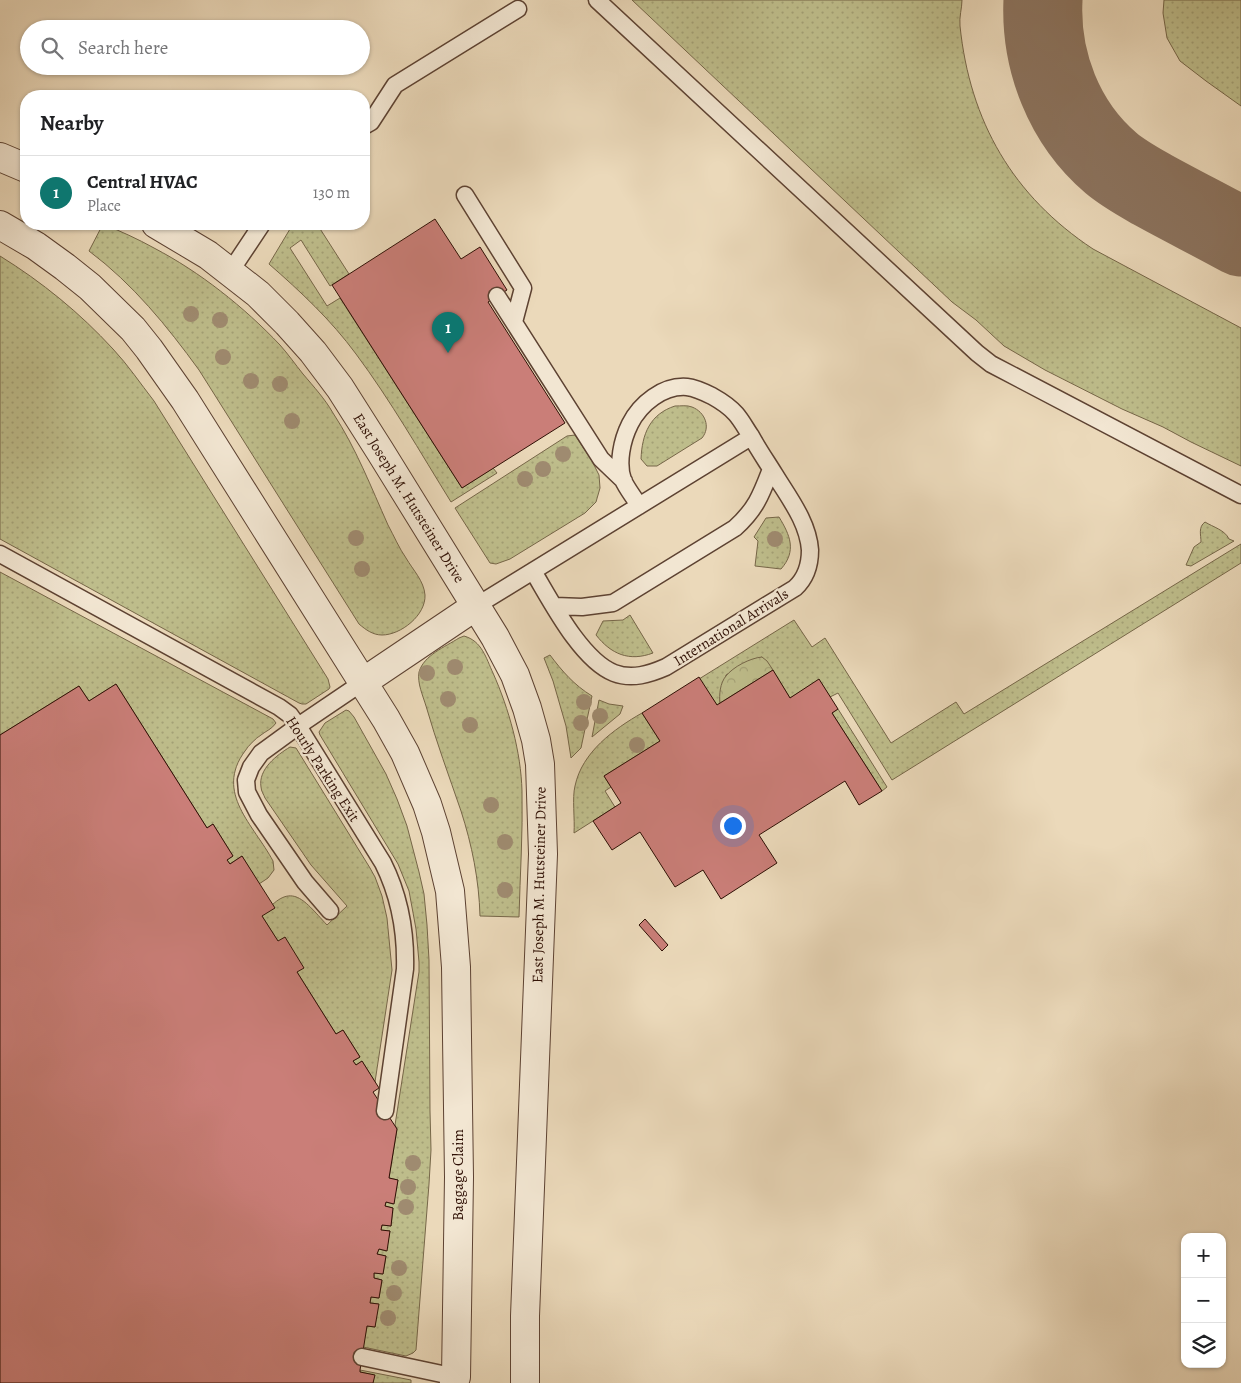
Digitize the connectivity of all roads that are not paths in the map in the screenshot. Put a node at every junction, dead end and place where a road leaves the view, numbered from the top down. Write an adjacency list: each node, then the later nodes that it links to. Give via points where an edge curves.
1 (597, 0): 16 (lane, via 991,364)
2 (518, 10): 3 (lane, via 396,85)
3 (370, 123)
4 (0, 157): 5 (street)
5 (20, 165)
6 (465, 195): 12 (lane, via 523,288)
7 (0, 225): 22 (street, Baggage Claim, via 65,266 133,329 149,349 185,400)
8 (167, 230): 10 (street, East Joseph M. Hutsteiner Drive)
9 (258, 230): 10 (lane)
10 (230, 272): 20 (street, East Joseph M. Hutsteiner Drive, via 287,323 340,388)
11 (497, 296): 12 (lane)
12 (514, 322): 15 (lane, via 601,459)
13 (751, 437): 14 (lane, International Arrivals); 15 (lane, International Arrivals, via 729,406 696,389 676,387 666,390 639,410 629,426 621,455); 17 (lane)
14 (771, 469): 21 (lane, via 755,508 735,528 613,603); 21 (lane, International Arrivals, via 804,525 810,550 807,572 795,588 666,667 641,676 614,673 594,660)
15 (624, 481): 17 (lane)
16 (1241, 495)
17 (639, 506): 19 (lane)
18 (0, 554): 23 (lane, Hourly Parking Exit, via 279,707)
19 (533, 571): 20 (lane); 21 (lane, International Arrivals)
20 (476, 606): 22 (street); 28 (street, East Joseph M. Hutsteiner Drive, via 515,675 536,740 540,764 543,854)
21 (555, 606)
22 (363, 682): 23 (lane); 27 (street, Baggage Claim, via 405,753 417,780 433,822 450,890 456,967 459,1177)
23 (298, 726): 24 (lane, via 255,760 246,780 247,792 305,882); 25 (lane, Hourly Parking Exit, via 383,863 399,907 405,969)
24 (330, 911)
25 (385, 1111)
26 (362, 1357): 27 (lane)
27 (456, 1381)
28 (524, 1383)

